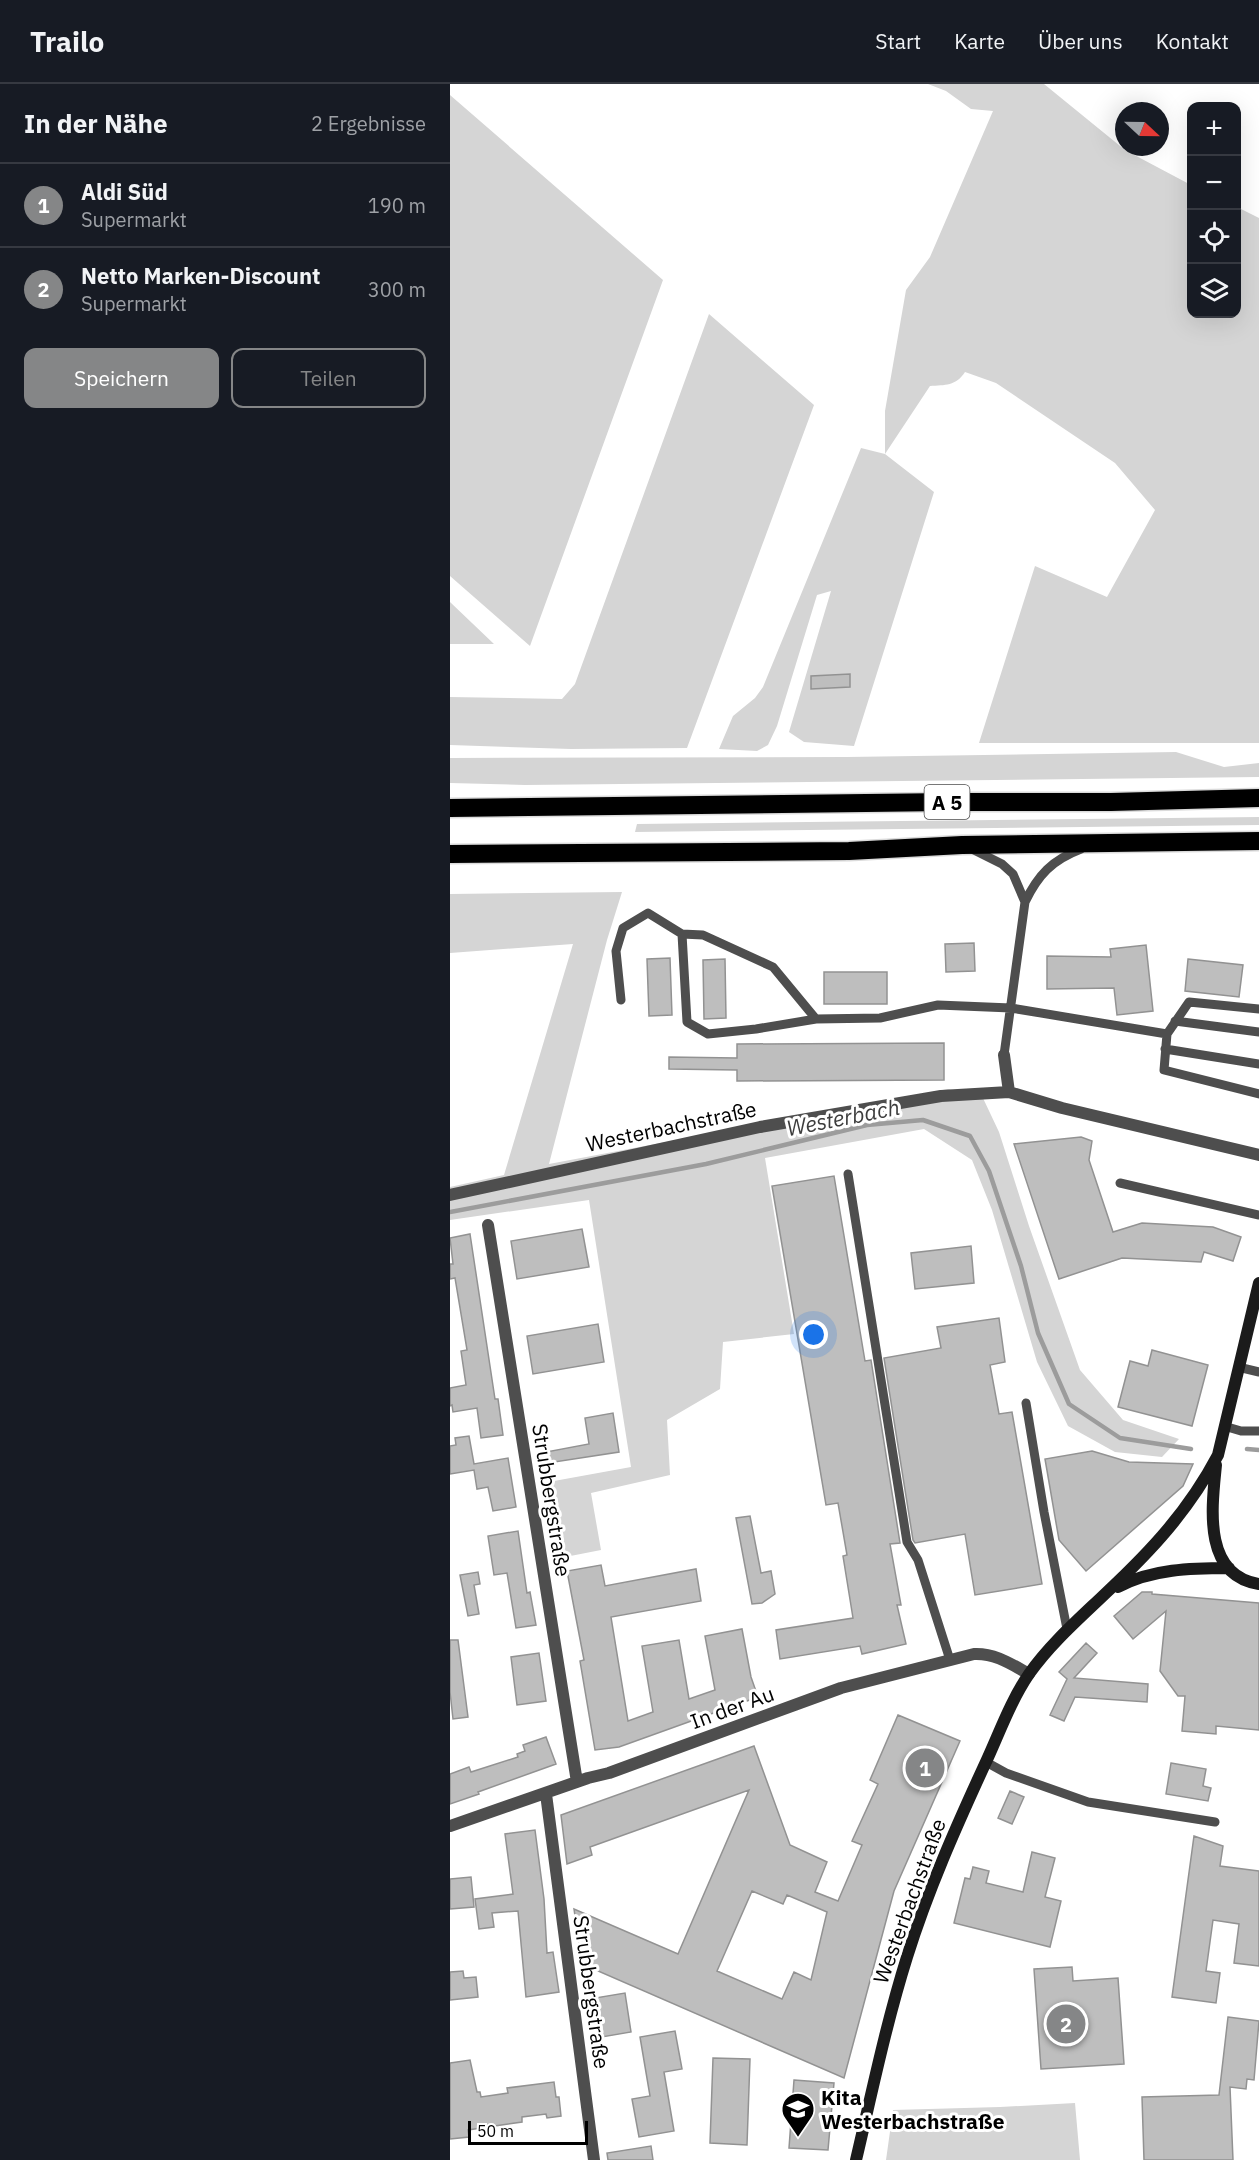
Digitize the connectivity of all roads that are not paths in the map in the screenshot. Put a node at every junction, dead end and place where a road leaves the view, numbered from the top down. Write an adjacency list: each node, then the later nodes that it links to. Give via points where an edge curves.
1 (1259, 798): 2 (highway, A 5)
2 (450, 808)
3 (1259, 841): 5 (highway, A 5)
4 (962, 844): 5 (highway, A 5); 6 (highway, A 5, via 849,850); 7 (lane, via 1002,864 1013,874)
5 (1097, 844): 7 (lane, via 1067,854 1050,865)
6 (450, 854)
7 (1025, 902): 10 (lane)
8 (682, 934): 9 (lane, via 648,914 622,928 616,951); 12 (lane, via 703,935 773,968); 12 (lane, via 687,1022 708,1034)
9 (621, 1000)
10 (1011, 1008): 12 (lane, via 938,1005 880,1018); 15 (lane); 17 (lane)
11 (1259, 1009): 13 (lane, via 1189,1002)
12 (816, 1019)
13 (1176, 1021): 14 (lane); 15 (lane)
14 (1259, 1032)
15 (1167, 1034): 16 (lane)
16 (1165, 1049): 18 (lane); 20 (lane, via 1164,1070)
17 (1004, 1055): 19 (street)
18 (1259, 1064)
19 (1009, 1092): 21 (street, Westerbachstraße); 24 (street, Westerbachstraße, via 941,1096 760,1126)
20 (1259, 1094)
21 (1259, 1155)
22 (848, 1174): 38 (lane, via 907,1542 918,1560)
23 (1120, 1183): 25 (lane)
24 (450, 1195)
25 (1259, 1215)
26 (488, 1224): 41 (street, Strubbergstraße)
27 (1259, 1282): 28 (street, Westerbachstraße)
28 (1238, 1367): 29 (lane); 31 (street, Westerbachstraße)
29 (1259, 1372)
30 (1026, 1403): 37 (lane)
31 (1224, 1426): 32 (lane); 33 (street, Westerbachstraße)
32 (1259, 1431)
33 (1218, 1455): 34 (street, via 1213,1536); 36 (street, Westerbachstraße, via 1184,1511)
34 (1229, 1568): 35 (street); 36 (street, Westerbachstraße, via 1146,1576)
35 (1259, 1584)
36 (1108, 1591): 37 (street, Westerbachstraße)
37 (1067, 1629): 39 (street, Westerbachstraße)
38 (950, 1660): 39 (street, In der Au, via 986,1653); 41 (street, In der Au, via 841,1688)
39 (1029, 1674): 40 (street, Westerbachstraße)
40 (986, 1762): 43 (lane, via 1088,1802); 46 (street, Westerbachstraße, via 937,1870 907,1956)
41 (578, 1782): 42 (street, In der Au)
42 (546, 1794): 44 (street, In der Au); 45 (street, Strubbergstraße)
43 (1215, 1822)
44 (450, 1826)
45 (594, 2160)
46 (856, 2160)

